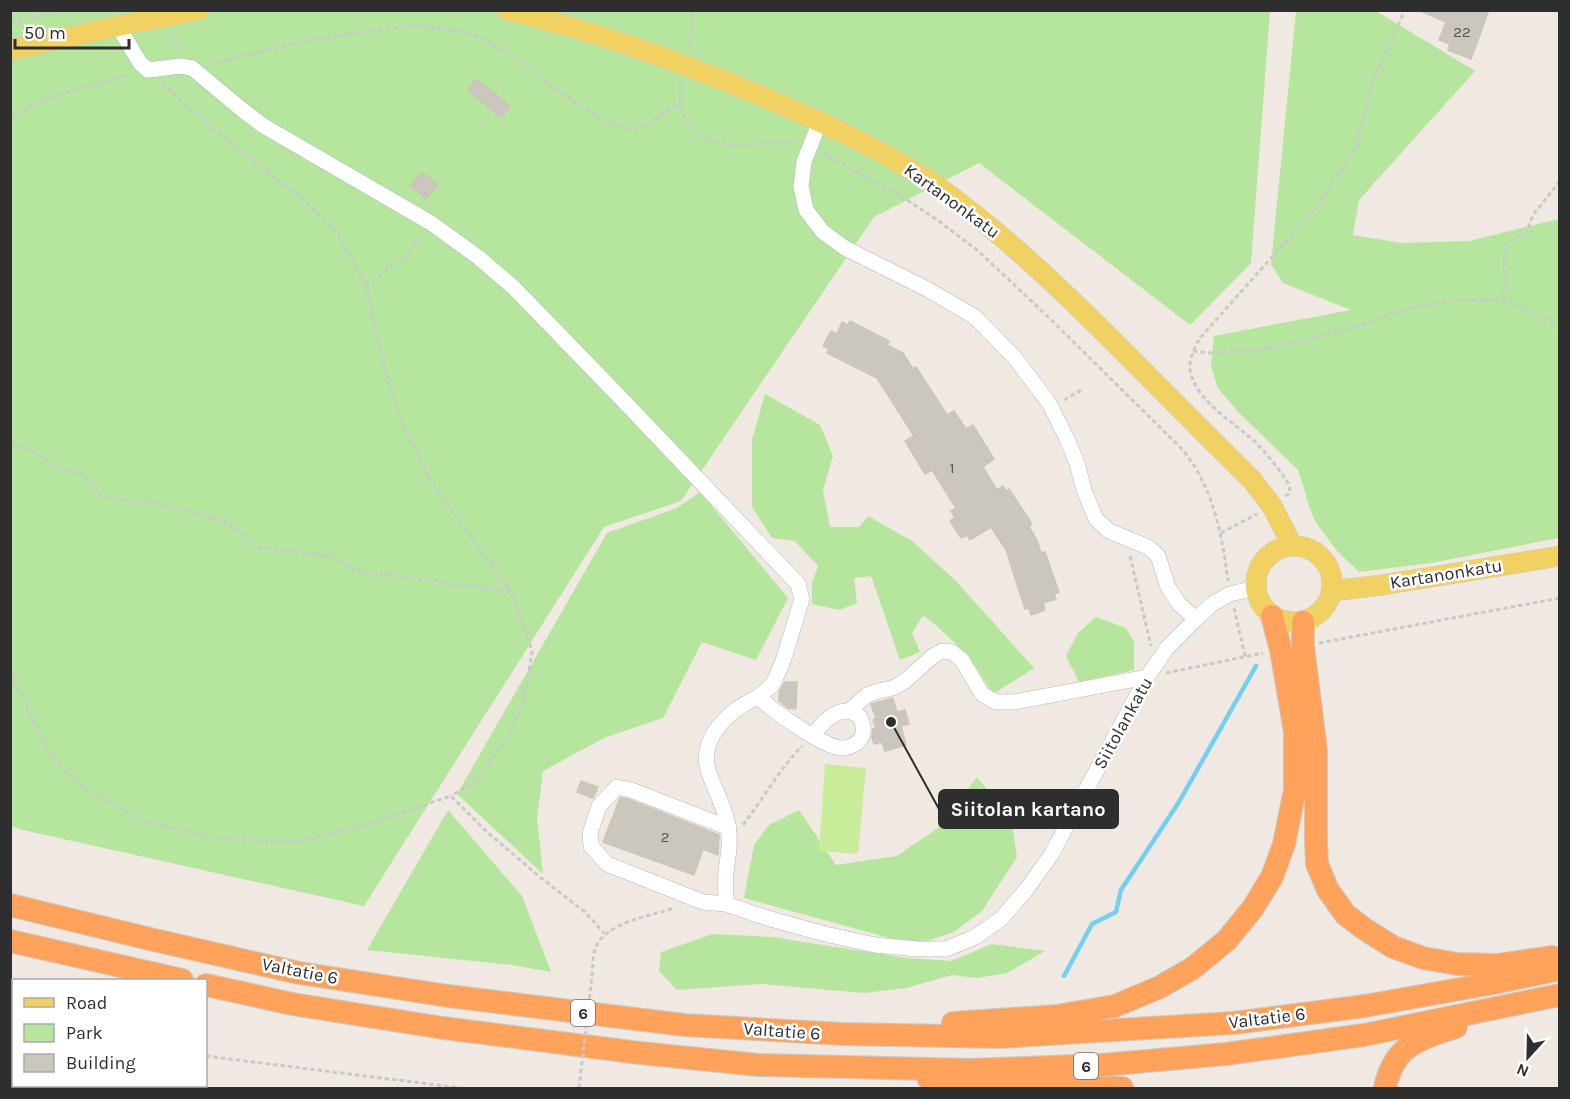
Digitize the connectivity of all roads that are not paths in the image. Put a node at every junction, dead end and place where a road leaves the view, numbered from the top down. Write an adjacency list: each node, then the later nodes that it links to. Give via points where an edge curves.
1 (199, 10): 3 (main road)
2 (507, 10): 5 (main road, Kartanonkatu, via 677,62)
3 (118, 26): 4 (main road); 15 (street, via 148,70 192,68 262,125 432,223 513,288 615,392 798,584 802,599 783,662 773,684)
4 (10, 51)
5 (820, 121): 6 (main road, Kartanonkatu, via 932,183 984,221 1041,271 1252,480 1272,506); 11 (street, via 804,162 801,186 806,210 823,232 846,248 975,317 1015,358 1051,407 1074,455 1096,519 1109,531 1148,547 1158,556 1168,587)
6 (1292, 545): 8 (main road, via 1277,549 1264,559); 9 (main road, via 1306,547 1323,559 1332,577)
7 (1560, 556): 9 (main road, Kartanonkatu)
8 (1255, 588): 10 (main road, via 1263,609); 11 (street, Siitolankatu, via 1230,594)
9 (1332, 591): 12 (main road, via 1323,611)
10 (1272, 616): 12 (main road, via 1287,622); 13 (highway)
11 (1196, 619): 14 (street, Siitolankatu, via 1167,648)
12 (1303, 622): 13 (highway)
13 (1292, 648): 22 (highway, via 1316,750 1317,864 1328,890 1345,914 1393,947 1423,958 1498,965); 28 (highway, via 1296,790 1284,844 1272,877 1253,908 1227,940 1193,968 1115,1006 1058,1016 949,1024)
14 (1151, 672): 16 (street, via 1014,702 996,702 982,694 962,660 952,652 942,651 905,681 867,695); 19 (street, Siitolankatu, via 1051,855 1001,919 975,937 946,949 875,945)
15 (759, 697): 17 (street); 18 (street, via 732,712 707,747 708,768)
16 (849, 711): 17 (street, via 824,721); 17 (street, via 860,717 864,727 861,739 852,747 826,744)
17 (813, 735)
18 (729, 828): 19 (street); 19 (street, Siitolankatu, via 617,787 599,806 590,833 591,846 607,864 703,902)
19 (726, 904)
20 (10, 905): 28 (highway, Valtatie 6 / 6, via 299,973)
21 (10, 941): 24 (highway)
22 (1560, 955)
23 (1560, 969): 28 (highway, Valtatie 6 / 6, via 1365,1006 1164,1028 1000,1037)
24 (173, 979)
25 (207, 986): 29 (highway, Valtatie 6 / 6, via 432,1026 640,1053 758,1065)
26 (1560, 994): 29 (highway, Valtatie 6 / 6, via 1364,1035 1226,1054 1102,1065 970,1070)
27 (1560, 999): 31 (highway, via 1413,1043 1391,1068)
28 (684, 1025)
29 (886, 1068): 30 (highway, via 961,1086)
30 (1122, 1089)
31 (1385, 1089)

